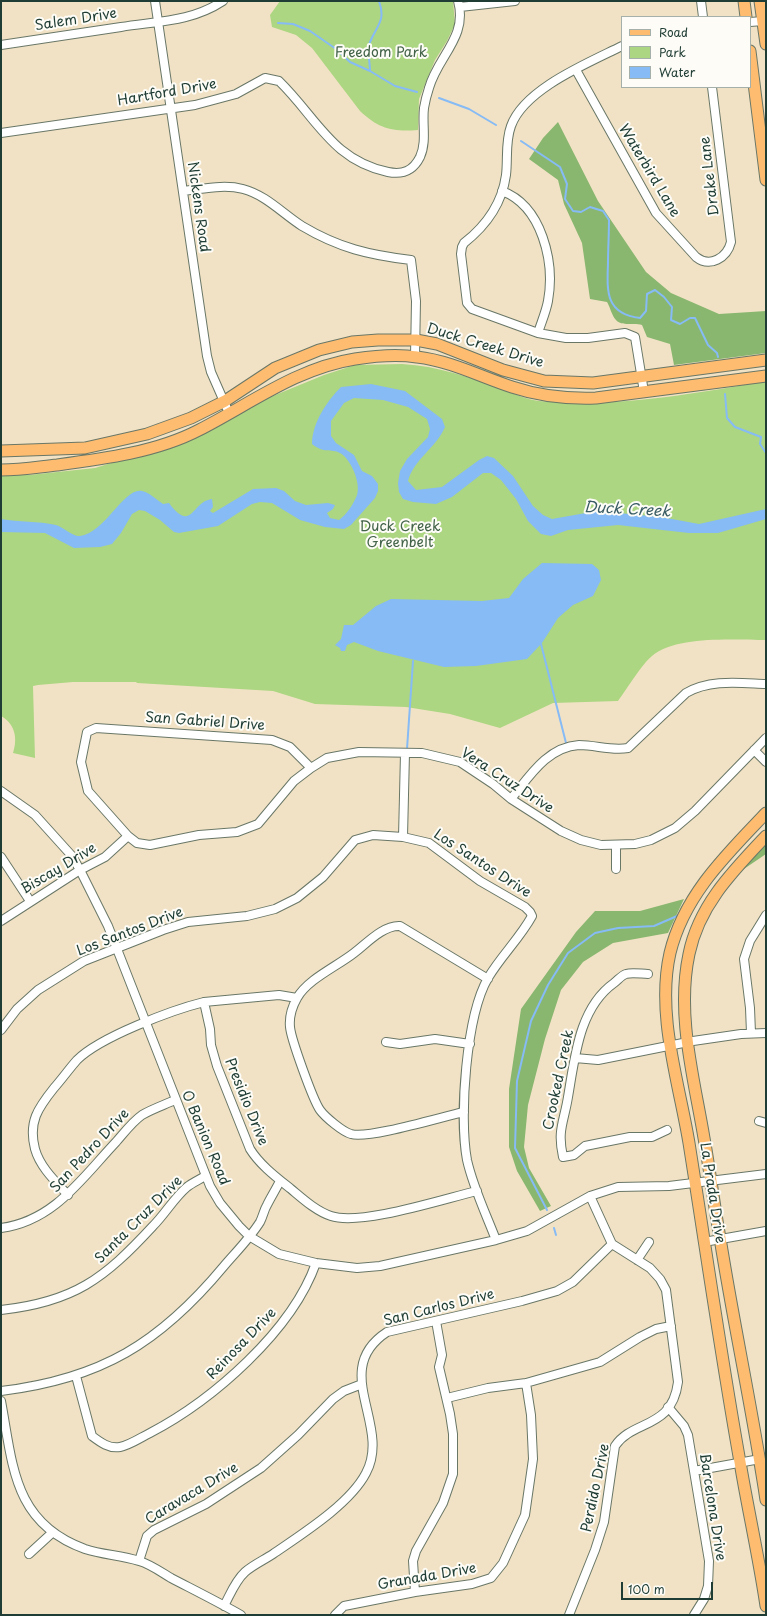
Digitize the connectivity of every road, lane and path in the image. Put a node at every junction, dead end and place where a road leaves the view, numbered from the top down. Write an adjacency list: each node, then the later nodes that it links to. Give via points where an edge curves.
1 (155, 1): 11 (street, Nickens Road)
2 (223, 1): 11 (street, Salem Drive, via 194,16)
3 (515, 1): 7 (street)
4 (701, 1): 8 (street)
5 (744, 1): 9 (main road)
6 (760, 1): 10 (main road)
7 (459, 4): 19 (street, Hartford Drive, via 460,26 433,75 429,88 424,108 424,143 420,156 405,174 359,163 338,149 279,81 266,78 236,94)
8 (703, 16)
9 (746, 16)
10 (762, 21): 12 (street); 13 (main road)
11 (158, 22): 14 (street, Salem Drive); 19 (street, Nickens Road)
12 (751, 22)
13 (766, 44)
14 (1, 45)
15 (621, 47): 17 (street)
16 (751, 59): 21 (main road)
17 (576, 70): 23 (street, via 538,92 522,108 511,126); 24 (street, Waterbird Lane, via 656,213 701,262)
18 (712, 88): 24 (street, Drake Lane, via 731,242 725,255)
19 (170, 108): 20 (street, Hartford Drive); 22 (street, Nickens Road)
20 (1, 133)
21 (766, 180)
22 (183, 191): 26 (street, via 224,186 244,189 262,197 301,225 340,246 372,255 411,260 416,301); 34 (street, Nickens Road, via 207,356 211,372)
23 (502, 191): 25 (street, via 527,206 544,242 549,272 548,301); 25 (street, via 496,208 487,222 464,243 461,250 467,303 470,307)
24 (720, 259)
25 (538, 333): 32 (street, via 566,338 631,334 636,341)
26 (416, 340): 27 (main road, Duck Creek Drive, via 352,342); 28 (street); 32 (main road, Duck Creek Drive, via 437,344 503,370 544,381 594,383)
27 (305, 355): 30 (main road); 34 (main road, Duck Creek Drive, via 276,368)
28 (415, 356): 30 (main road, Duck Creek Drive, via 354,359); 33 (main road, Duck Creek Drive, via 458,367 513,388 547,396 570,399 596,398)
29 (766, 360): 32 (main road, Duck Creek Drive)
30 (313, 372): 35 (main road, Duck Creek Drive, via 285,381)
31 (766, 376): 33 (main road, Duck Creek Drive)
32 (641, 377): 33 (street)
33 (644, 392)
34 (225, 401): 35 (street, Nickens Road); 36 (main road, Duck Creek Drive, via 191,418 117,442 85,448)
35 (229, 413): 37 (main road, Duck Creek Drive, via 198,431 151,448 88,462)
36 (1, 451)
37 (1, 470)
38 (766, 684): 46 (street, via 712,683 697,686 686,693 628,748 617,750 578,745 562,750 545,758)
39 (87, 732): 44 (street, San Gabriel Drive, via 96,728 272,740 290,747); 48 (street, Vera Cruz Drive, via 81,762 88,791)
40 (766, 738): 41 (street, Vera Cruz Drive)
41 (754, 750): 43 (street); 51 (street, Vera Cruz Drive, via 676,828 651,840)
42 (405, 753): 44 (street, Vera Cruz Drive, via 344,753 327,758); 46 (street, Vera Cruz Drive, via 422,753 460,762); 50 (street)
43 (766, 762)
44 (311, 768): 48 (street, Vera Cruz Drive, via 294,781 258,824 237,832 199,835 150,845 137,843)
45 (1, 791): 54 (street, O Banion Road, via 35,815 72,856)
46 (510, 799): 51 (street, Vera Cruz Drive, via 544,821 581,840 601,845)
47 (766, 813): 70 (main road, La Prada Drive, via 702,884 676,934 670,953 666,1001)
48 (128, 836): 54 (street, Biscay Drive, via 105,857)
49 (766, 836): 68 (main road, La Prada Drive, via 736,867 711,899 694,936 684,990)
50 (403, 837): 58 (street, Los Santos Drive, via 373,835 355,840 324,877 297,898 274,909 247,916 188,922); 60 (street, Los Santos Drive, via 429,843 480,881 530,912 532,916 528,923)
51 (616, 845): 53 (street)
52 (1, 857): 55 (street)
53 (616, 869)
54 (80, 870): 55 (street, Biscay Drive); 58 (street, O Banion Road)
55 (30, 901): 57 (street, Biscay Drive)
56 (766, 915): 65 (street, via 750,941 744,959)
57 (1, 921)
58 (117, 948): 63 (street, O Banion Road); 64 (street, Los Santos Drive, via 84,961 47,984 17,1009)
59 (648, 974): 71 (street, Crooked Creek, via 627,974 607,988 590,1011 581,1032)
60 (488, 979): 61 (street, via 400,926 393,926 338,966 308,984); 69 (street, via 479,999)
61 (297, 998): 62 (street, via 279,994); 73 (street, via 290,1015 292,1040 320,1110 343,1130 352,1134 380,1132)
62 (204, 1002): 63 (street); 77 (street, Presidio Drive, via 217,1066 250,1149 257,1160)
63 (146, 1023): 72 (street, O Banion Road); 81 (street, via 104,1042 78,1060 35,1114 34,1148 38,1158)
64 (1, 1030)
65 (751, 1033): 66 (street); 68 (street)
66 (766, 1034)
67 (386, 1042): 69 (street, via 408,1044 435,1039)
68 (688, 1042): 70 (street); 78 (main road, La Prada Drive)
69 (470, 1044): 73 (street, via 465,1077)
70 (671, 1046): 71 (street, via 598,1060); 79 (main road, La Prada Drive)
71 (575, 1058): 74 (street, Crooked Creek, via 560,1127 563,1157 574,1155 586,1146 630,1137 652,1137)
72 (175, 1100): 76 (street, O Banion Road); 81 (street, San Pedro Drive, via 141,1116)
73 (464, 1112): 80 (street, via 467,1159)
74 (667, 1130)
75 (766, 1174): 78 (street, O Banion Road)
76 (205, 1176): 85 (street, O Banion Road, via 220,1203); 93 (street, Santa Cruz Drive, via 187,1187 154,1226 100,1277 65,1296 37,1305)
77 (280, 1181): 80 (street, Presidio Drive, via 317,1210 347,1220 376,1216); 85 (street, via 260,1221)
78 (711, 1182): 79 (street, O Banion Road); 86 (main road, La Prada Drive)
79 (695, 1184): 82 (street, O Banion Road, via 618,1187); 89 (main road, La Prada Drive)
80 (477, 1191): 87 (street)
81 (68, 1195): 83 (street, San Pedro Drive, via 37,1217)
82 (590, 1196): 87 (street, O Banion Road, via 527,1231); 90 (street)
83 (1, 1228)
84 (766, 1231): 86 (street)
85 (249, 1236): 92 (street, O Banion Road, via 283,1256); 96 (street, via 200,1296 165,1328 122,1357)
86 (720, 1238): 89 (street); 103 (main road, La Prada Drive)
87 (496, 1240): 92 (street, O Banion Road, via 380,1266 357,1268)
88 (649, 1242): 91 (street)
89 (704, 1242): 104 (main road, La Prada Drive)
90 (612, 1244): 91 (street, Perdido Drive); 94 (street, San Carlos Drive, via 573,1282 556,1291)
91 (637, 1260): 95 (street, Perdido Drive, via 650,1268 666,1290)
92 (316, 1263): 96 (street, Reinosa Drive, via 309,1283 295,1305 248,1360 198,1404 128,1444 119,1447 109,1446 92,1436)
93 (1, 1310)
94 (436, 1321): 98 (street, San Carlos Drive, via 387,1332 378,1338 368,1348 362,1361); 100 (street, via 442,1355 439,1366)
95 (671, 1326): 97 (street, via 656,1329 640,1337 600,1362); 102 (street, Perdido Drive, via 678,1382 676,1394)
96 (76, 1376): 99 (street, via 29,1388)
97 (526, 1383): 100 (street, via 488,1388); 110 (street, Granada Drive, via 533,1438 530,1485 525,1516 502,1563 491,1578 472,1584)
98 (362, 1384): 109 (street, Caravaca Drive, via 344,1390 333,1398 298,1435 261,1468 206,1504 154,1530 147,1536); 111 (street, San Carlos Drive, via 373,1446 366,1472 352,1493 339,1504 299,1536 244,1573)
99 (1, 1391)
100 (447, 1398): 110 (street, via 453,1434 453,1474 444,1503 416,1551)
101 (1, 1401): 107 (street, via 20,1491 34,1514)
102 (668, 1407): 105 (street, Barcelona Drive, via 688,1435); 116 (street, Perdido Drive, via 654,1422 623,1437 615,1446 604,1522)
103 (760, 1459): 104 (street); 106 (main road, La Prada Drive)
104 (740, 1463): 105 (street); 112 (main road, La Prada Drive)
105 (694, 1471): 113 (street, Barcelona Drive, via 710,1561 708,1586)
106 (766, 1500)
107 (53, 1532): 108 (street); 109 (street, via 84,1549)
108 (29, 1554)
109 (139, 1561): 111 (street)
110 (415, 1592): 115 (street, Granada Drive, via 344,1606)
111 (224, 1606): 114 (street)
112 (766, 1606)
113 (698, 1614)
114 (241, 1615)
115 (335, 1615)
116 (569, 1615)

